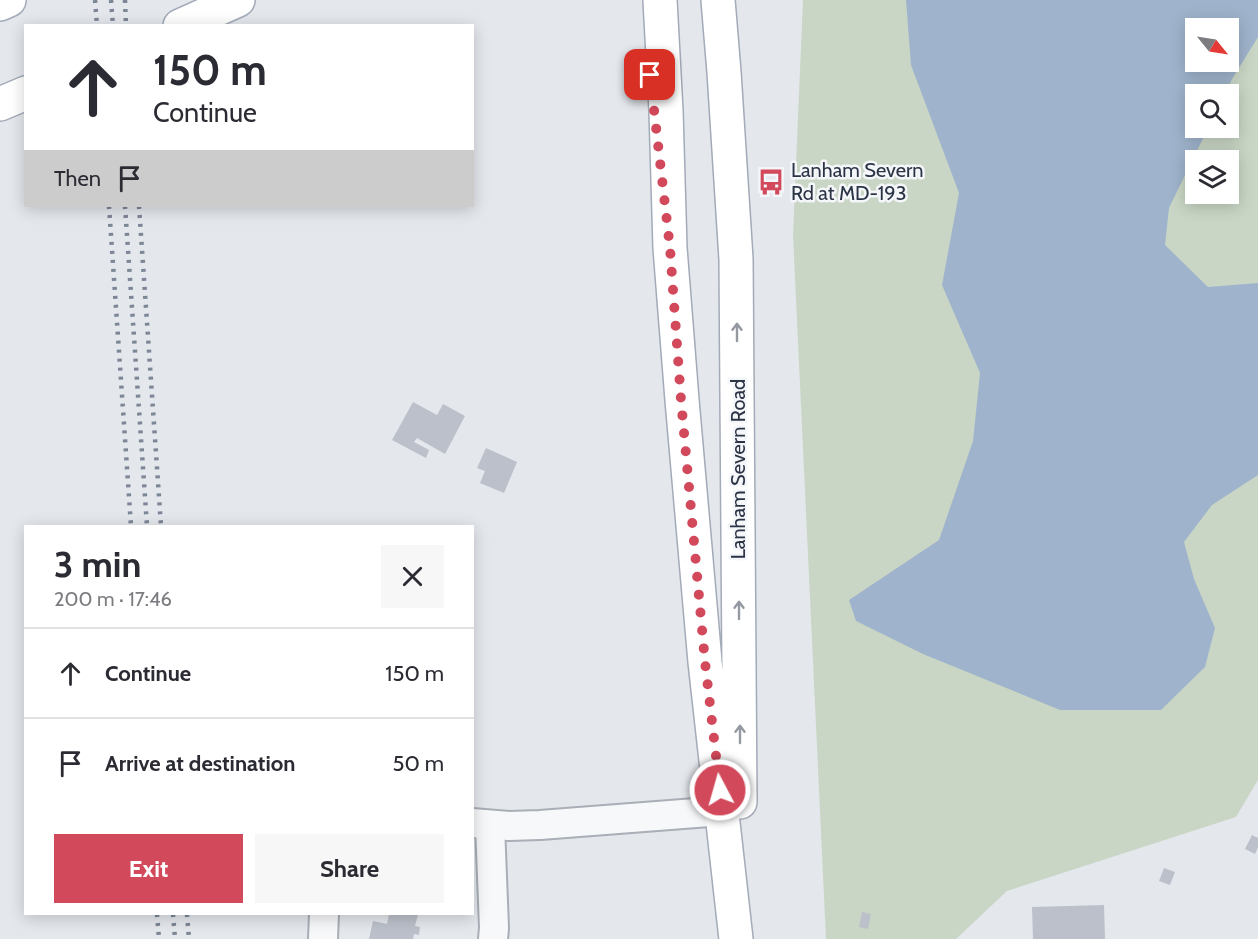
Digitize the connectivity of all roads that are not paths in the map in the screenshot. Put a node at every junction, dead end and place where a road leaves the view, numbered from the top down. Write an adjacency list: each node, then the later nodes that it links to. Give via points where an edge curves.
1 (9, 0): 7 (main road)
2 (238, 0): 8 (main road)
3 (635, 0): 9 (main road, via 650,75)
4 (660, 0): 9 (main road)
5 (718, 0): 10 (main road, Lanham Severn Road)
6 (736, 0): 10 (main road)
7 (0, 4)
8 (184, 24)
9 (670, 248): 11 (main road, via 705,662)
10 (736, 260): 17 (main road, Lanham Severn Road, one-way to 10)
11 (722, 811): 12 (lane, via 540,825); 16 (main road)
12 (481, 824): 15 (lane)
13 (324, 915): 14 (lane)
14 (323, 939)
15 (493, 939)
16 (736, 939)
17 (741, 939)

